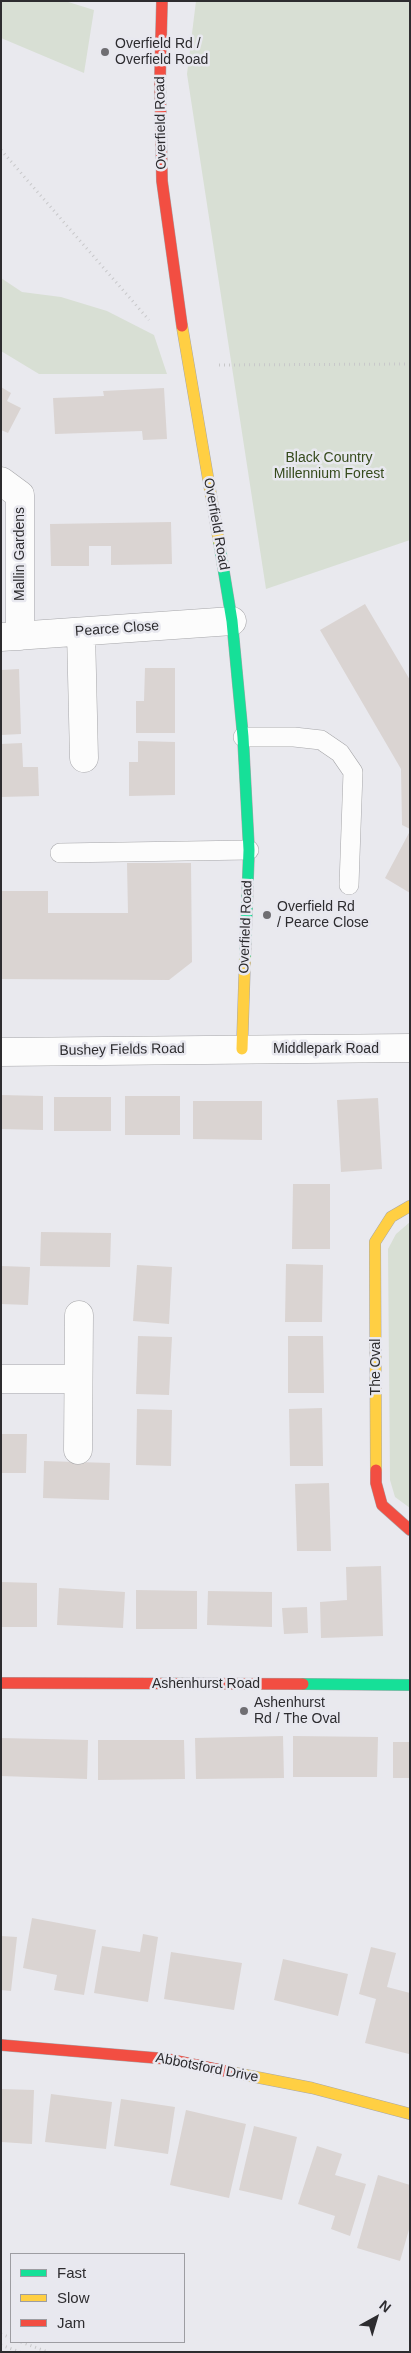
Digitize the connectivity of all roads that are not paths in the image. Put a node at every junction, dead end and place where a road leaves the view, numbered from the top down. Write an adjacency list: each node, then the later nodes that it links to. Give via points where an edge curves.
1 (162, 1): 3 (street, Overfield Road, via 162,181 188,365)
2 (1, 481): 5 (street, Mallin Gardens, via 20,495)
3 (232, 621): 4 (street, Pearce Close); 6 (street, Overfield Road)
4 (82, 632): 5 (street, Pearce Close); 7 (street)
5 (11, 637)
6 (243, 737): 8 (street, Overfield Road); 10 (lane, via 321,740 340,753 353,772)
7 (84, 758)
8 (249, 850): 9 (lane); 12 (street, Overfield Road)
9 (60, 853)
10 (349, 885)
11 (410, 1048): 12 (street, Middlepark Road)
12 (242, 1049): 13 (street, Bushey Fields Road)
13 (1, 1052)
14 (410, 1206): 19 (street, The Oval, via 391,1217 375,1242 375,1271 376,1483 382,1505)
15 (79, 1315): 17 (street)
16 (1, 1379): 17 (street)
17 (78, 1379): 18 (street)
18 (78, 1450)
19 (410, 1530)
20 (1, 1683): 21 (street, Ashenhurst Road)
21 (410, 1685)
22 (1, 2045): 23 (street, Abbotsford Drive, via 168,2059 312,2088)
23 (410, 2114)

